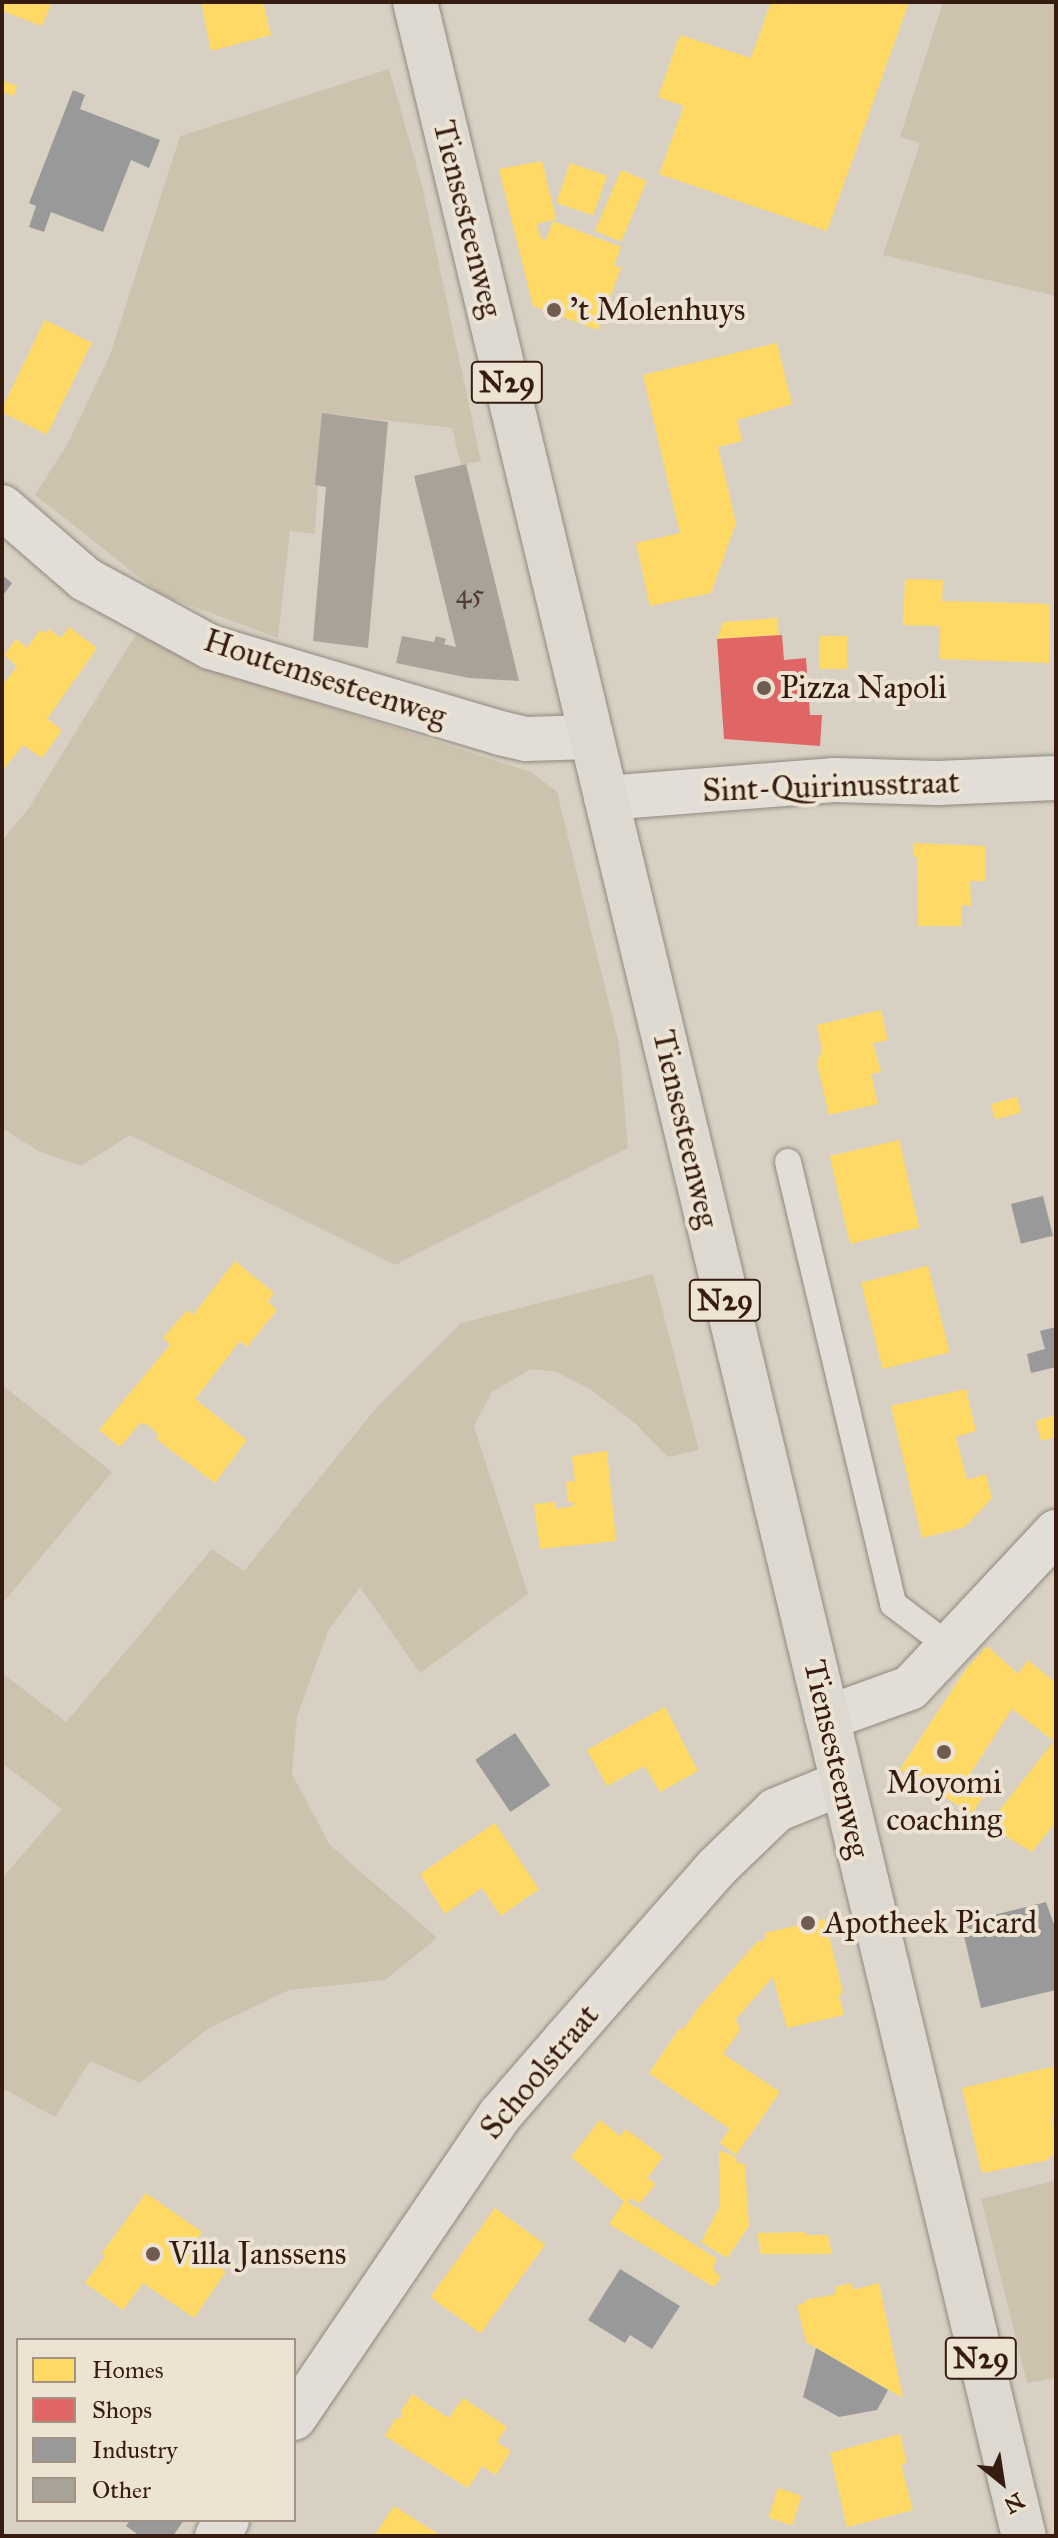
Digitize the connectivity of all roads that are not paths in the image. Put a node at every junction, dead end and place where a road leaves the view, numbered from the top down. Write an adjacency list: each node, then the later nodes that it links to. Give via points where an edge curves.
1 (415, 2): 3 (main road, Tiensesteenweg / N29)
2 (2, 507): 3 (street, Houtemsesteenweg, via 85,579 210,647 500,733 526,739)
3 (591, 737): 5 (main road, Tiensesteenweg / N29)
4 (1056, 778): 5 (street, Sint-Quirinusstraat, via 834,780)
5 (606, 798): 9 (main road, Tiensesteenweg / N29)
6 (788, 1162): 8 (lane, via 893,1604)
7 (1056, 1532): 8 (street)
8 (949, 1646): 9 (street, via 910,1688)
9 (827, 1718): 10 (main road, Tiensesteenweg / N29)
10 (842, 1783): 11 (street, Schoolstraat, via 776,1810 716,1868 500,2115); 12 (main road, Tiensesteenweg / N29)
11 (296, 2415)
12 (1024, 2536)

